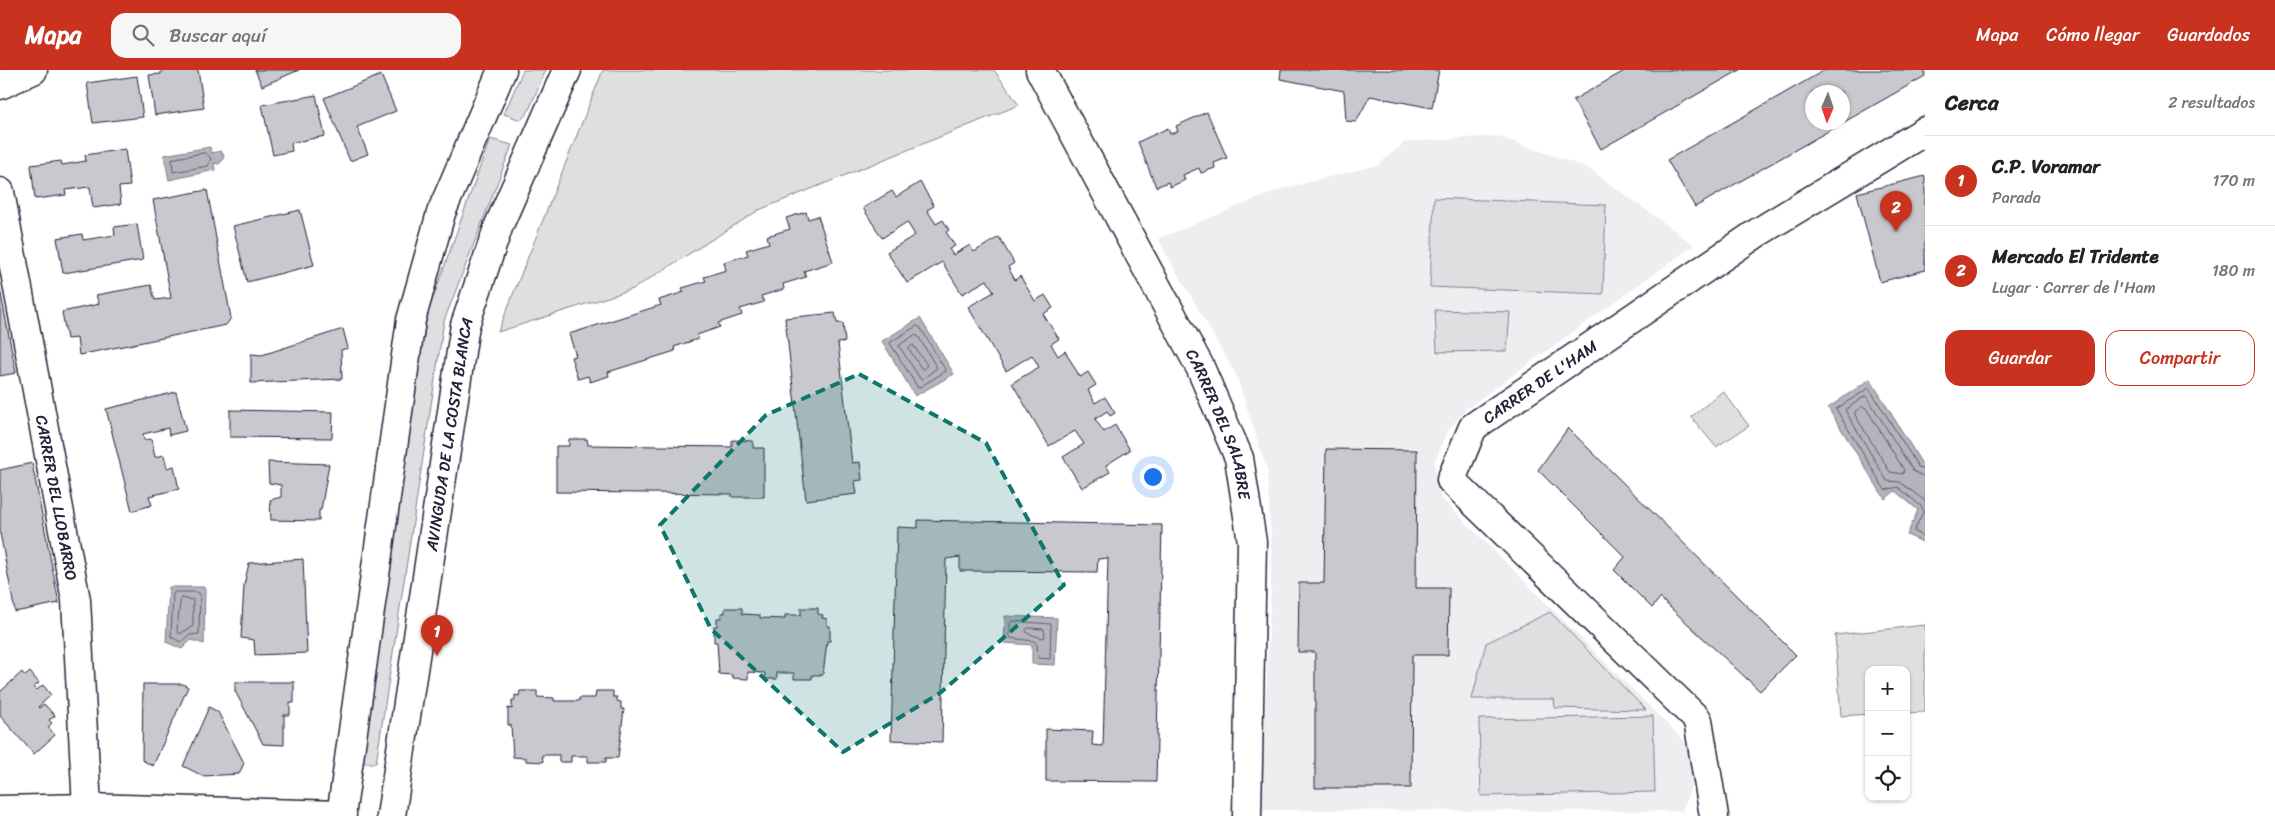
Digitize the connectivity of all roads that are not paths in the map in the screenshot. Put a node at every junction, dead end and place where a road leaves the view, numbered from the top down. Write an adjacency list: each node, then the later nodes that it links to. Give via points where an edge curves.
1 (33, 70): 5 (street)
2 (502, 70): 10 (street, via 441,213 411,320)
3 (567, 70): 11 (street, AVINGUDA DE LA COSTA BLANCA, via 499,225 465,325)
4 (1040, 70): 12 (street, CARRER DEL SALABRE, via 1200,367 1239,458 1252,542)
5 (0, 85)
6 (1925, 131): 13 (street, CARRER DE L'HAM, via 1757,233 1474,427 1451,480 1698,720)
7 (0, 192): 8 (street, CARRER DEL LLOBARRO, via 76,600)
8 (87, 808): 9 (street); 10 (street)
9 (0, 810)
10 (342, 815)
11 (391, 816)
12 (1247, 816)
13 (1714, 816)

